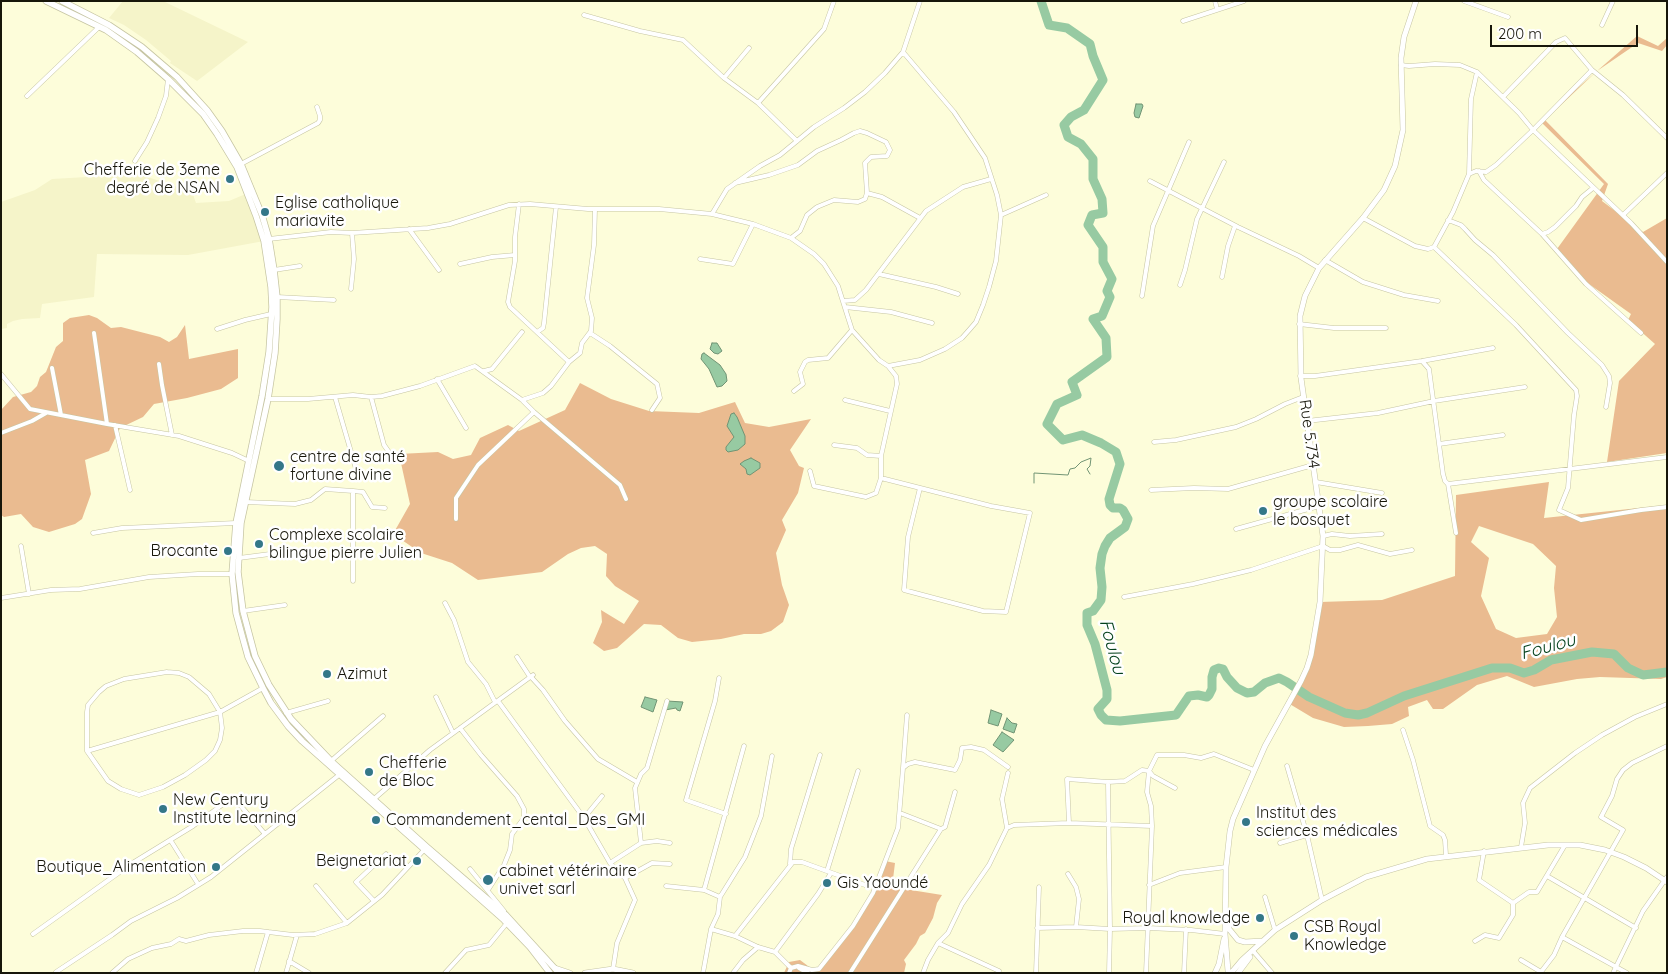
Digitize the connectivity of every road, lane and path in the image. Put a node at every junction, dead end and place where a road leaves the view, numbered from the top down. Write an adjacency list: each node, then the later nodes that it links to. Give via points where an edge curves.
1 (46, 1): 9 (main road)
2 (834, 1): 25 (street, via 824,29)
3 (920, 1): 17 (street)
4 (1215, 1): 10 (street)
5 (1244, 1): 10 (street)
6 (1416, 1): 18 (street, Rue 5.734, via 1404,37)
7 (1464, 1): 12 (street)
8 (1613, 1): 14 (street)
9 (59, 3): 15 (main road); 33 (main road, via 110,25 177,77 207,110)
10 (1217, 9): 13 (street)
11 (584, 16): 21 (street, via 683,40)
12 (1508, 17)
13 (1183, 21)
14 (1602, 25)
15 (99, 27): 22 (main road, via 137,52); 23 (street)
16 (749, 48): 21 (street)
17 (903, 52): 29 (street, via 865,92); 37 (street, via 972,137 985,158)
18 (1401, 64): 20 (street, via 1460,65); 52 (street, Rue 5.734, via 1403,130 1396,166)
19 (1592, 70): 24 (street, via 1566,38 1556,42); 27 (street); 28 (street)
20 (1477, 72): 24 (street); 35 (street, via 1471,99)
21 (724, 78): 25 (street)
22 (168, 79): 31 (street, via 158,118); 76 (main road, via 203,114 237,166 264,240)
23 (28, 96)
24 (1503, 97): 27 (street)
25 (758, 103): 29 (street)
26 (317, 107): 33 (street, via 318,123)
27 (1533, 130): 34 (street, via 1490,170); 40 (street)
28 (1667, 138)
29 (797, 141): 39 (street)
30 (1188, 142): 41 (street)
31 (135, 161)
32 (1224, 162): 46 (street)
33 (241, 164): 60 (main road)
34 (1479, 172): 35 (street); 58 (street)
35 (1469, 174): 53 (street)
36 (1667, 174): 50 (street)
37 (991, 179): 49 (street); 51 (street, via 962,187)
38 (1150, 181): 41 (street)
39 (735, 182): 42 (street, via 798,165 824,147 860,131 886,142 890,150 887,156 871,157 866,163); 48 (street)
40 (1593, 188): 50 (street); 58 (street, via 1555,227)
41 (1167, 191): 46 (street); 77 (street, via 1153,226)
42 (868, 193): 51 (street); 59 (street, via 863,201 834,200 818,206 807,215 800,231)
43 (1046, 195): 49 (street)
44 (519, 204): 45 (street); 56 (street, via 450,224); 62 (street)
45 (556, 207): 47 (street); 89 (street, via 544,324)
46 (1201, 208): 55 (street); 73 (street)
47 (595, 209): 48 (street, via 660,209); 91 (street, via 587,298 593,326)
48 (712, 214): 54 (street)
49 (1001, 215): 97 (street, via 993,270 976,322 962,338 920,360)
50 (1623, 215): 65 (street)
51 (920, 218): 71 (street)
52 (1364, 218): 61 (street, via 1415,246); 64 (street, Rue 5.734)
53 (1448, 220): 61 (street); 112 (street, via 1466,229 1602,366 1610,383)
54 (753, 224): 59 (street); 63 (street, via 734,264)
55 (1235, 226): 68 (street); 72 (street)
56 (409, 229): 57 (street); 70 (street)
57 (352, 233): 60 (street); 74 (street)
58 (1542, 234): 92 (street, via 1586,284)
59 (791, 238): 79 (street, via 824,264)
60 (269, 239): 69 (main road)
61 (1434, 248): 133 (street, via 1516,325 1576,390)
62 (515, 255): 66 (street, via 492,256); 89 (street, via 508,302)
63 (700, 259)
64 (1325, 260): 68 (street, Rue 5.734); 80 (street, via 1363,282 1404,295)
65 (1667, 262)
66 (460, 264)
67 (300, 266): 69 (street)
68 (1318, 268): 84 (street, Rue 5.734, via 1305,296)
69 (274, 270): 76 (main road)
70 (438, 270)
71 (879, 274): 75 (street); 79 (street, via 856,300)
72 (1222, 277)
73 (1180, 285)
74 (352, 289)
75 (958, 294)
76 (274, 296): 78 (street); 82 (main road); 108 (main road, via 275,353)
77 (1142, 296)
78 (334, 300)
79 (843, 301): 81 (street)
80 (1438, 301)
81 (844, 307): 83 (street, via 891,312); 87 (street)
82 (271, 314): 86 (street); 131 (main road, via 269,352)
83 (932, 323)
84 (1299, 324): 85 (street); 101 (street, Rue 5.734)
85 (1386, 328)
86 (217, 330)
87 (852, 330): 97 (street); 104 (street, via 828,358 805,362 800,372 803,384)
88 (522, 332): 99 (street, via 492,369)
89 (538, 332): 95 (street)
90 (94, 333): 119 (street)
91 (590, 333): 95 (street, via 580,352); 113 (street, via 657,384 660,398)
92 (1641, 333)
93 (1493, 348): 94 (street)
94 (1422, 361): 101 (street); 111 (street, via 1429,369)
95 (569, 362): 109 (street, via 543,393)
96 (159, 364): 124 (street)
97 (888, 366): 114 (street, via 897,380)
98 (52, 368): 117 (street)
99 (484, 371): 102 (street, via 475,366); 109 (street)
100 (1, 374): 116 (street, via 27,407)
101 (1300, 376): 107 (street, Rue 5.734)
102 (437, 379): 106 (street, via 394,394); 121 (street)
103 (1524, 387): 111 (street)
104 (794, 391)
105 (335, 397): 106 (street); 108 (street); 134 (street)
106 (371, 397): 128 (street, via 384,445)
107 (1303, 397): 118 (street, Rue 5.734); 125 (street, via 1236,427)
108 (268, 399): 145 (main road)
109 (522, 400): 115 (street)
110 (845, 400): 114 (street)
111 (1434, 401): 118 (street, via 1378,413); 126 (street)
112 (1606, 407)
113 (652, 410)
114 (890, 411): 129 (street)
115 (534, 412): 144 (street, via 620,485); 149 (street, via 478,465 456,498)
116 (46, 413): 117 (street); 122 (street, via 32,422)
117 (61, 415): 119 (street)
118 (1307, 421): 132 (street, Rue 5.734)
119 (107, 424): 120 (street)
120 (115, 425): 124 (street); 140 (street)
121 (466, 428)
122 (1, 433)
123 (1503, 434): 126 (street)
124 (172, 435): 131 (street)
125 (1154, 442)
126 (1439, 444): 138 (street, via 1443,474)
127 (834, 445): 129 (street)
128 (391, 455)
129 (882, 456): 136 (street)
130 (1667, 457): 133 (street)
131 (249, 461): 150 (main road)
132 (1313, 465): 137 (street, Rue 5.734); 141 (street, via 1228,490)
133 (1570, 468): 138 (street); 147 (street, via 1568,488 1559,510 1581,520)
134 (356, 469)
135 (810, 471): 136 (street, via 814,486 866,497 876,493)
136 (880, 478): 139 (street)
137 (1316, 482): 143 (street); 146 (street, Rue 5.734)
138 (1448, 484): 153 (street)
139 (920, 488): 139 (street, via 1030,513 1006,612 983,611 904,590 908,537)
140 (130, 490)
141 (1151, 490)
142 (353, 491): 145 (street, via 325,489 311,500 295,504); 148 (street, via 363,492 372,507); 162 (street)
143 (1382, 493)
144 (626, 499)
145 (246, 502): 160 (main road)
146 (1319, 506): 151 (street); 155 (street, Rue 5.734)
147 (1667, 507)
148 (385, 508)
149 (456, 519)
150 (236, 523): 152 (street, via 122,528); 161 (main road)
151 (1236, 530)
152 (93, 533)
153 (1456, 533)
154 (1382, 534): 155 (street)
155 (1323, 536): 157 (street, Rue 5.734)
156 (21, 546): 163 (street)
157 (1323, 546): 158 (street, via 1340,550 1358,545 1390,554); 164 (street, via 1251,570); 194 (street, Rue 5.734, via 1320,602 1311,655 1301,681)
158 (1412, 550)
159 (293, 552): 160 (street)
160 (239, 558): 168 (main road)
161 (232, 574): 163 (street, via 149,577); 172 (main road, via 236,613 243,639)
162 (353, 581)
163 (29, 594): 165 (street)
164 (1124, 597)
165 (1, 598)
166 (445, 603): 175 (street, via 468,662)
167 (286, 605): 168 (street)
168 (243, 611): 179 (main road, via 255,656)
169 (517, 657): 170 (street)
170 (532, 677): 175 (street); 199 (street, via 598,759)
171 (719, 678): 206 (street, via 686,800)
172 (263, 688): 178 (street); 198 (main road, via 288,726)
173 (436, 697): 184 (street)
174 (328, 701): 179 (street)
175 (496, 701): 182 (street); 207 (street)
176 (667, 701): 199 (street, via 647,768)
177 (1667, 704): 220 (street, via 1602,735 1530,788 1523,803)
178 (220, 712): 187 (street); 187 (street, via 222,728 215,751 163,787 139,795 108,782); 187 (street, via 199,684 179,673 124,679 106,686 88,705)
179 (286, 713): 190 (main road)
180 (907, 715): 193 (street)
181 (383, 716): 190 (street)
182 (460, 728): 184 (street); 242 (street, via 517,796 524,809 524,818 512,834 504,864)
183 (1403, 730): 225 (street, via 1430,826 1443,835)
184 (453, 733): 204 (street)
185 (744, 746): 206 (street)
186 (1667, 746): 223 (street, via 1632,763 1617,779 1601,817 1623,830)
187 (87, 752)
188 (772, 756): 245 (street, via 761,816 745,857)
189 (820, 756): 228 (street, via 791,849)
190 (331, 761): 204 (main road)
191 (1287, 766): 214 (street)
192 (1008, 767): 193 (street, via 984,750 971,747 962,748 955,770 916,762)
193 (903, 768): 205 (street)
194 (1254, 770): 196 (street, via 1214,754 1201,758 1158,755); 229 (street, Rue 5.734, via 1233,820)
195 (858, 771): 231 (street)
196 (1149, 771): 200 (street, via 1142,770 1125,781); 201 (street); 210 (street, via 1147,792)
197 (1008, 772): 211 (street, via 1002,799)
198 (339, 775): 213 (street); 221 (main road)
199 (637, 782): 216 (street, via 634,792)
200 (1108, 782): 208 (street, via 1067,779); 209 (street)
201 (1175, 788)
202 (955, 792): 212 (street, via 945,828)
203 (602, 796): 207 (street)
204 (374, 799): 251 (main road)
205 (900, 813): 212 (street); 240 (street, via 898,828)
206 (726, 814): 243 (street)
207 (584, 818): 226 (street)
208 (1069, 823): 209 (street); 211 (street)
209 (1108, 823): 210 (street); 259 (street)
210 (1152, 826): 237 (street)
211 (1007, 828): 270 (street, via 989,866 962,904 948,933)
212 (941, 829): 295 (street)
213 (265, 834): 215 (street, via 233,797); 236 (street, via 224,868)
214 (1307, 835): 218 (street); 248 (street)
215 (171, 841): 236 (street); 263 (street, via 132,864)
216 (641, 843): 217 (street); 226 (street)
217 (670, 843)
218 (1280, 843)
219 (1565, 845): 220 (street); 223 (street); 233 (street)
220 (1521, 847): 222 (street)
221 (424, 850): 249 (street); 253 (main road)
222 (1484, 852): 225 (street); 250 (street, via 1479,880)
223 (1610, 852): 235 (street); 247 (street)
224 (386, 854): 249 (street, via 356,882)
225 (1446, 856): 248 (street, via 1405,864 1366,877)
226 (610, 863): 234 (street)
227 (670, 864): 234 (street, via 652,863)
228 (790, 865): 231 (street, via 802,862); 266 (street)
229 (1226, 867): 237 (street, via 1180,873); 244 (street, Rue 5.734)
230 (470, 869): 242 (street)
231 (829, 872): 240 (street); 272 (street, via 818,894)
232 (1068, 874): 254 (street, via 1079,899)
233 (1547, 876): 247 (street); 250 (street, via 1537,892 1529,892)
234 (625, 878): 277 (street, via 635,900 617,943)
235 (1666, 880): 258 (street)
236 (198, 884): 281 (street, via 131,921)
237 (1149, 885): 257 (street)
238 (316, 886): 252 (street)
239 (666, 886): 243 (street)
240 (874, 886): 278 (street, via 853,926 819,969 798,966)
241 (1039, 887): 256 (street)
242 (488, 890): 251 (street)
243 (704, 890): 245 (street)
244 (1226, 896): 264 (street, Rue 5.734); 269 (street, via 1229,929 1233,935 1246,942)
245 (720, 897): 255 (street, via 718,914)
246 (1265, 897): 261 (street)
247 (1584, 897): 258 (street); 267 (street)
248 (1322, 900): 261 (street)
249 (374, 901): 252 (street)
250 (1513, 903): 268 (street, via 1513,915 1499,938 1485,935)
251 (506, 915): 279 (main road)
252 (347, 923): 265 (street, via 315,934)
253 (507, 924): 287 (street, via 489,945 466,950); 288 (main road)
254 (1076, 927): 256 (street); 259 (street)
255 (710, 928): 266 (street); 292 (street)
256 (1037, 928): 297 (street)
257 (1148, 928): 259 (street); 260 (street); 299 (street)
258 (1636, 928): 276 (street)
259 (1110, 929): 298 (street)
260 (1186, 930): 264 (street); 300 (street)
261 (1275, 930): 269 (street)
262 (268, 932): 265 (street); 283 (street, via 243,931 186,941 179,939 128,959); 284 (street)
263 (33, 934)
264 (1225, 934): 282 (street, Rue 5.734); 301 (street)
265 (297, 935): 275 (street)
266 (735, 936): 271 (street)
267 (1562, 937): 274 (street, via 1541,972); 276 (street)
268 (1475, 941)
269 (1261, 942): 273 (street); 282 (street)
270 (938, 943): 280 (street); 296 (street)
271 (758, 947): 272 (street); 293 (street)
272 (775, 952): 278 (street)
273 (1254, 952): 302 (street); 303 (street)
274 (1521, 960)
275 (290, 961): 285 (street); 286 (street)
276 (1617, 968): 304 (street); 305 (street)
277 (613, 969): 290 (street); 291 (street)
278 (791, 969): 294 (street)
279 (557, 970): 289 (street)
280 (1000, 971)
281 (56, 972)
282 (1230, 972): 301 (street, via 1222,970)
283 (112, 973)
284 (256, 973)
285 (286, 973)
286 (309, 973)
287 (445, 973)
288 (550, 973)
289 (570, 973)
290 (585, 973)
291 (633, 973)
292 (703, 973)
293 (733, 973)
294 (808, 973)
295 (850, 973)
296 (923, 973)
297 (1036, 973)
298 (1109, 973)
299 (1146, 973)
300 (1184, 973)
301 (1215, 973)
302 (1238, 973)
303 (1272, 973)
304 (1613, 973)
305 (1627, 973)

